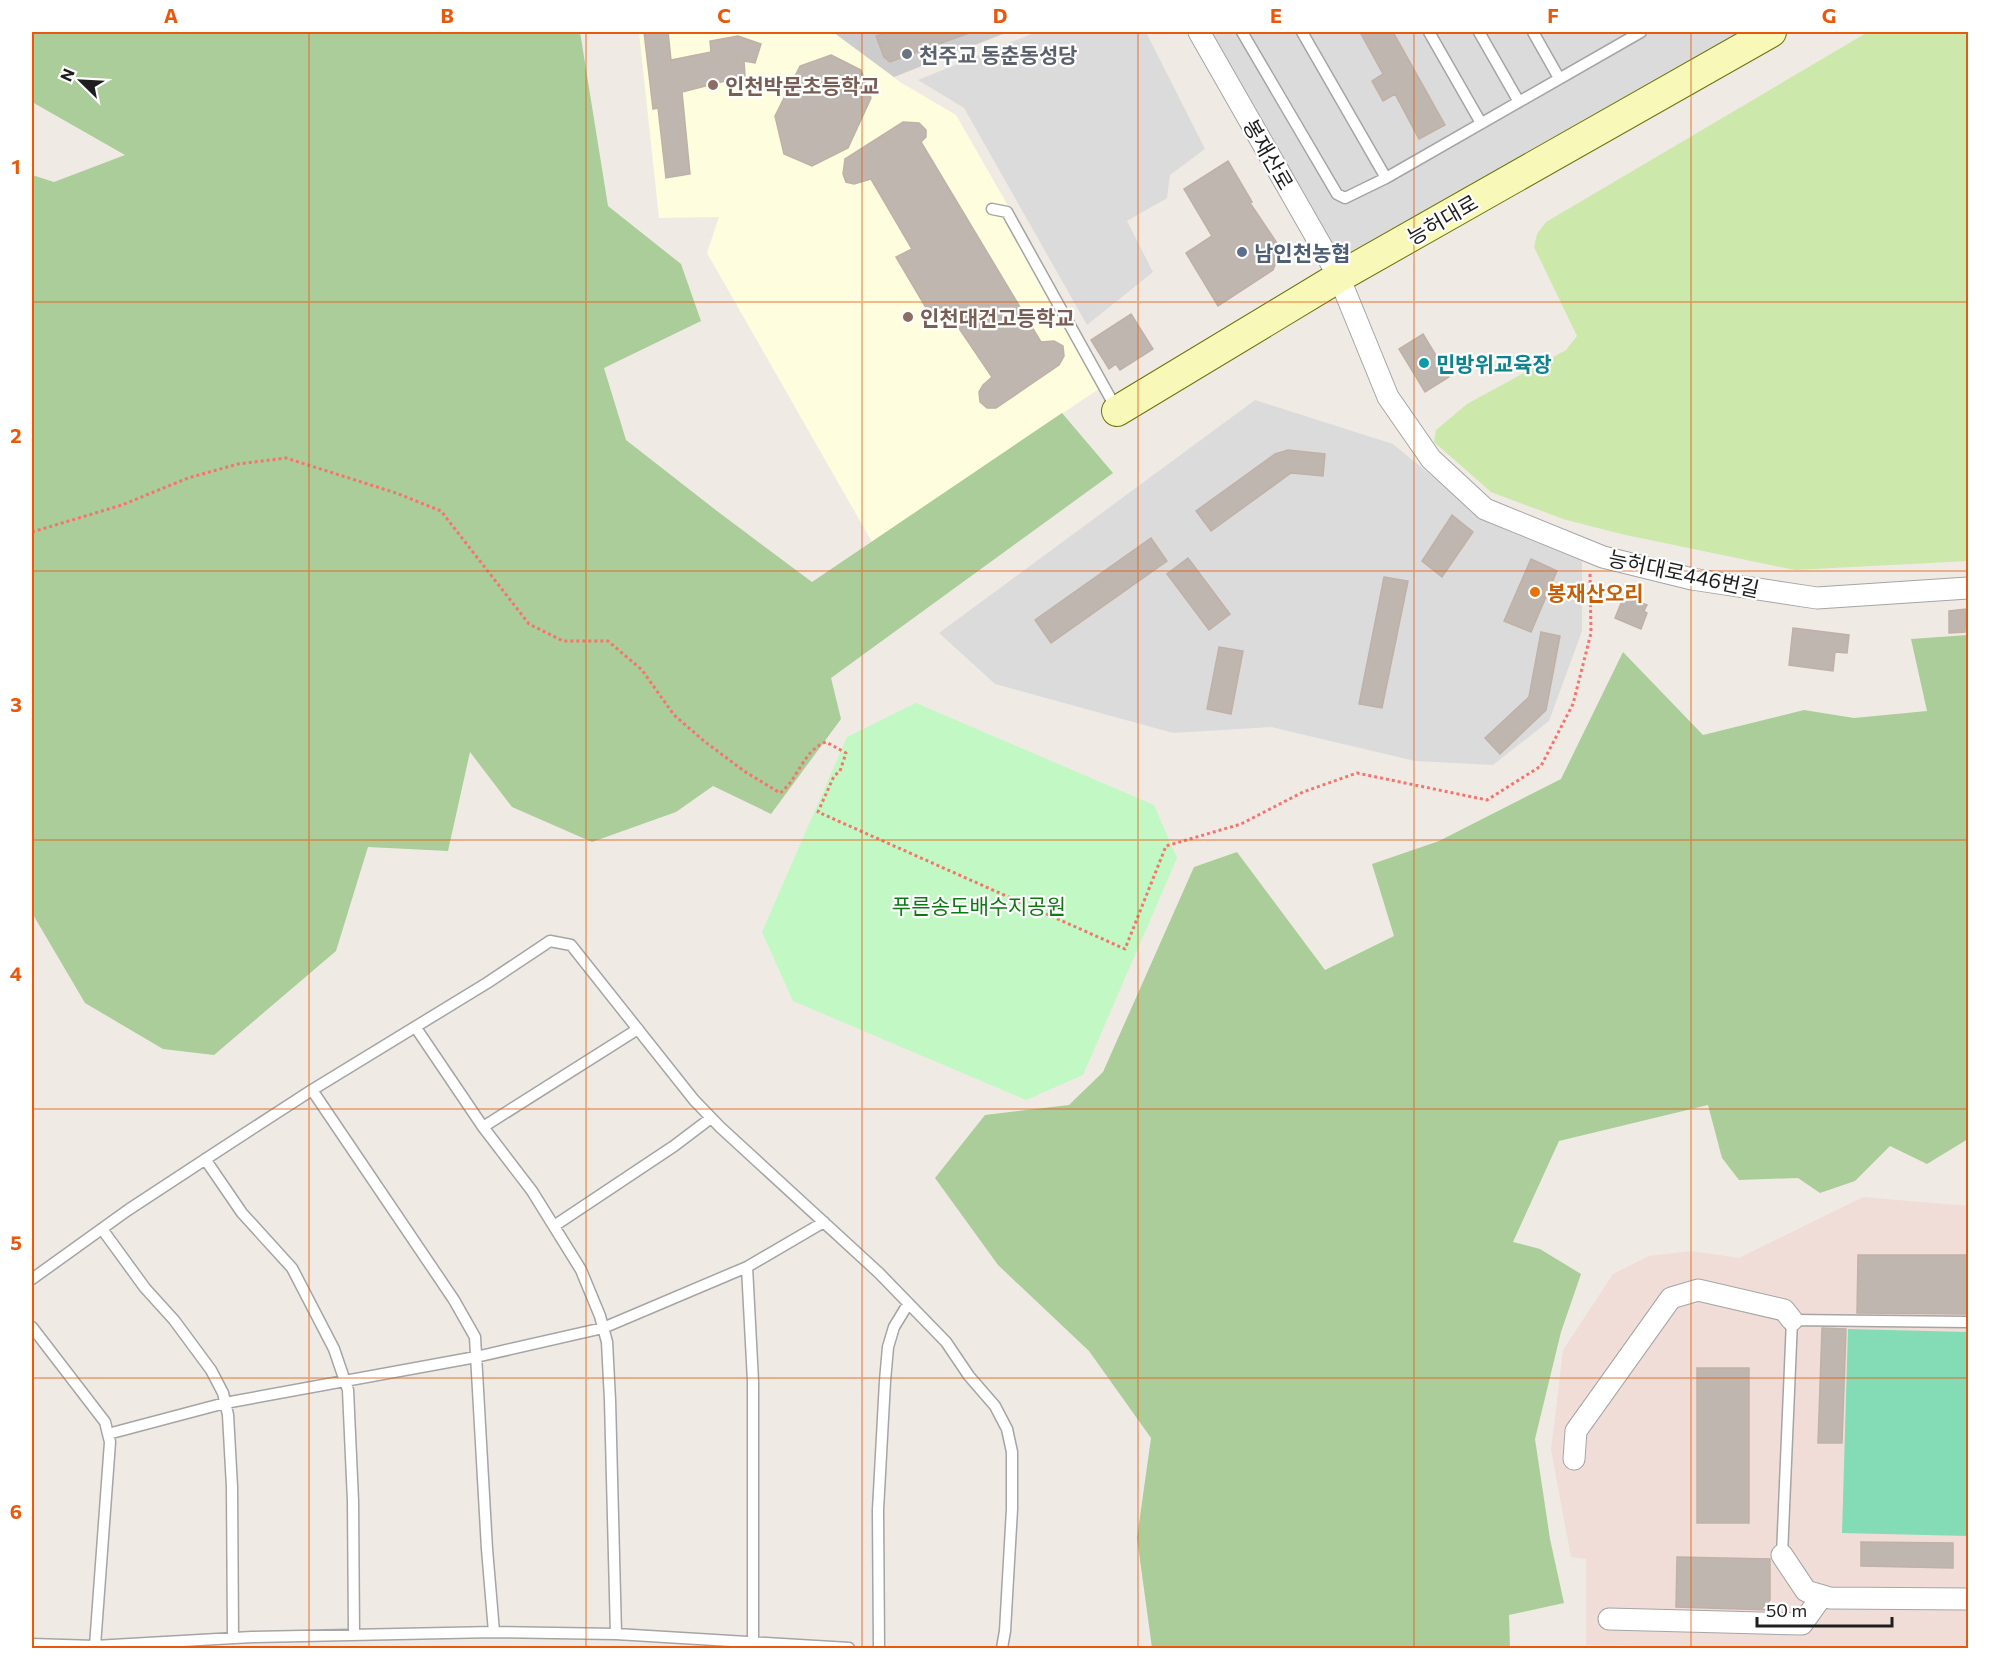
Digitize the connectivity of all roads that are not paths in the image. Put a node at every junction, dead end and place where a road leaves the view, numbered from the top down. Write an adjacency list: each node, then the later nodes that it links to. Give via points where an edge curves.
1 (1199, 32): 14 (street, 봉재산로)
2 (1242, 32): 12 (lane, via 1337,194 1345,198)
3 (1302, 32): 12 (lane)
4 (1429, 32): 11 (lane)
5 (1479, 32): 10 (lane)
6 (1533, 32): 9 (lane)
7 (1641, 32): 9 (lane)
8 (1771, 32): 14 (main road, 능허대로)
9 (1559, 78): 10 (lane)
10 (1519, 102): 11 (lane)
11 (1481, 123): 12 (lane)
12 (1386, 178)
13 (992, 209): 16 (lane, via 1006,213)
14 (1339, 277): 15 (street, 봉재산로); 16 (main road, 능허대로)
15 (1388, 397): 17 (street, 능허대로446번길, via 1431,459 1485,509 1603,557 1692,579 1817,598)
16 (1117, 411)
17 (1968, 588)
18 (416, 1028): 19 (lane, via 550,941 571,945); 20 (lane); 22 (lane)
19 (638, 1029): 21 (lane); 22 (lane)
20 (312, 1090): 23 (lane); 34 (lane, via 454,1300 475,1337)
21 (711, 1118): 24 (lane); 25 (lane)
22 (483, 1127): 25 (lane)
23 (205, 1159): 26 (lane); 35 (lane, via 242,1213 292,1268 334,1349)
24 (824, 1222): 27 (lane); 29 (lane)
25 (554, 1226): 33 (lane, via 581,1270)
26 (102, 1229): 28 (lane); 36 (lane, via 211,1370)
27 (747, 1267): 33 (lane); 47 (lane, via 753,1381)
28 (32, 1279)
29 (908, 1304): 51 (lane, via 888,1347 885,1381 878,1510); 52 (lane, via 946,1342 995,1406 1007,1430 1012,1452 1012,1509)
30 (1792, 1320): 31 (lane); 38 (street, via 1784,1310 1698,1290 1671,1298 1576,1431); 39 (lane)
31 (1968, 1322)
32 (32, 1327): 37 (lane, via 105,1422)
33 (603, 1328): 34 (lane); 45 (lane, via 610,1400)
34 (476, 1357): 35 (lane); 43 (lane)
35 (345, 1382): 36 (lane); 44 (lane)
36 (225, 1403): 37 (lane); 46 (lane, via 232,1487)
37 (108, 1434): 49 (lane)
38 (1574, 1459)
39 (1782, 1555): 40 (street, via 1806,1591)
40 (1822, 1596): 41 (street); 42 (street, via 1802,1624)
41 (1968, 1599)
42 (1609, 1620)
43 (494, 1632): 44 (lane); 45 (lane)
44 (354, 1634): 46 (lane)
45 (616, 1634): 47 (lane)
46 (233, 1637): 49 (lane)
47 (753, 1642): 50 (lane)
48 (32, 1644): 49 (lane)
49 (95, 1646)
50 (849, 1648)
51 (879, 1648)
52 (1002, 1648)

